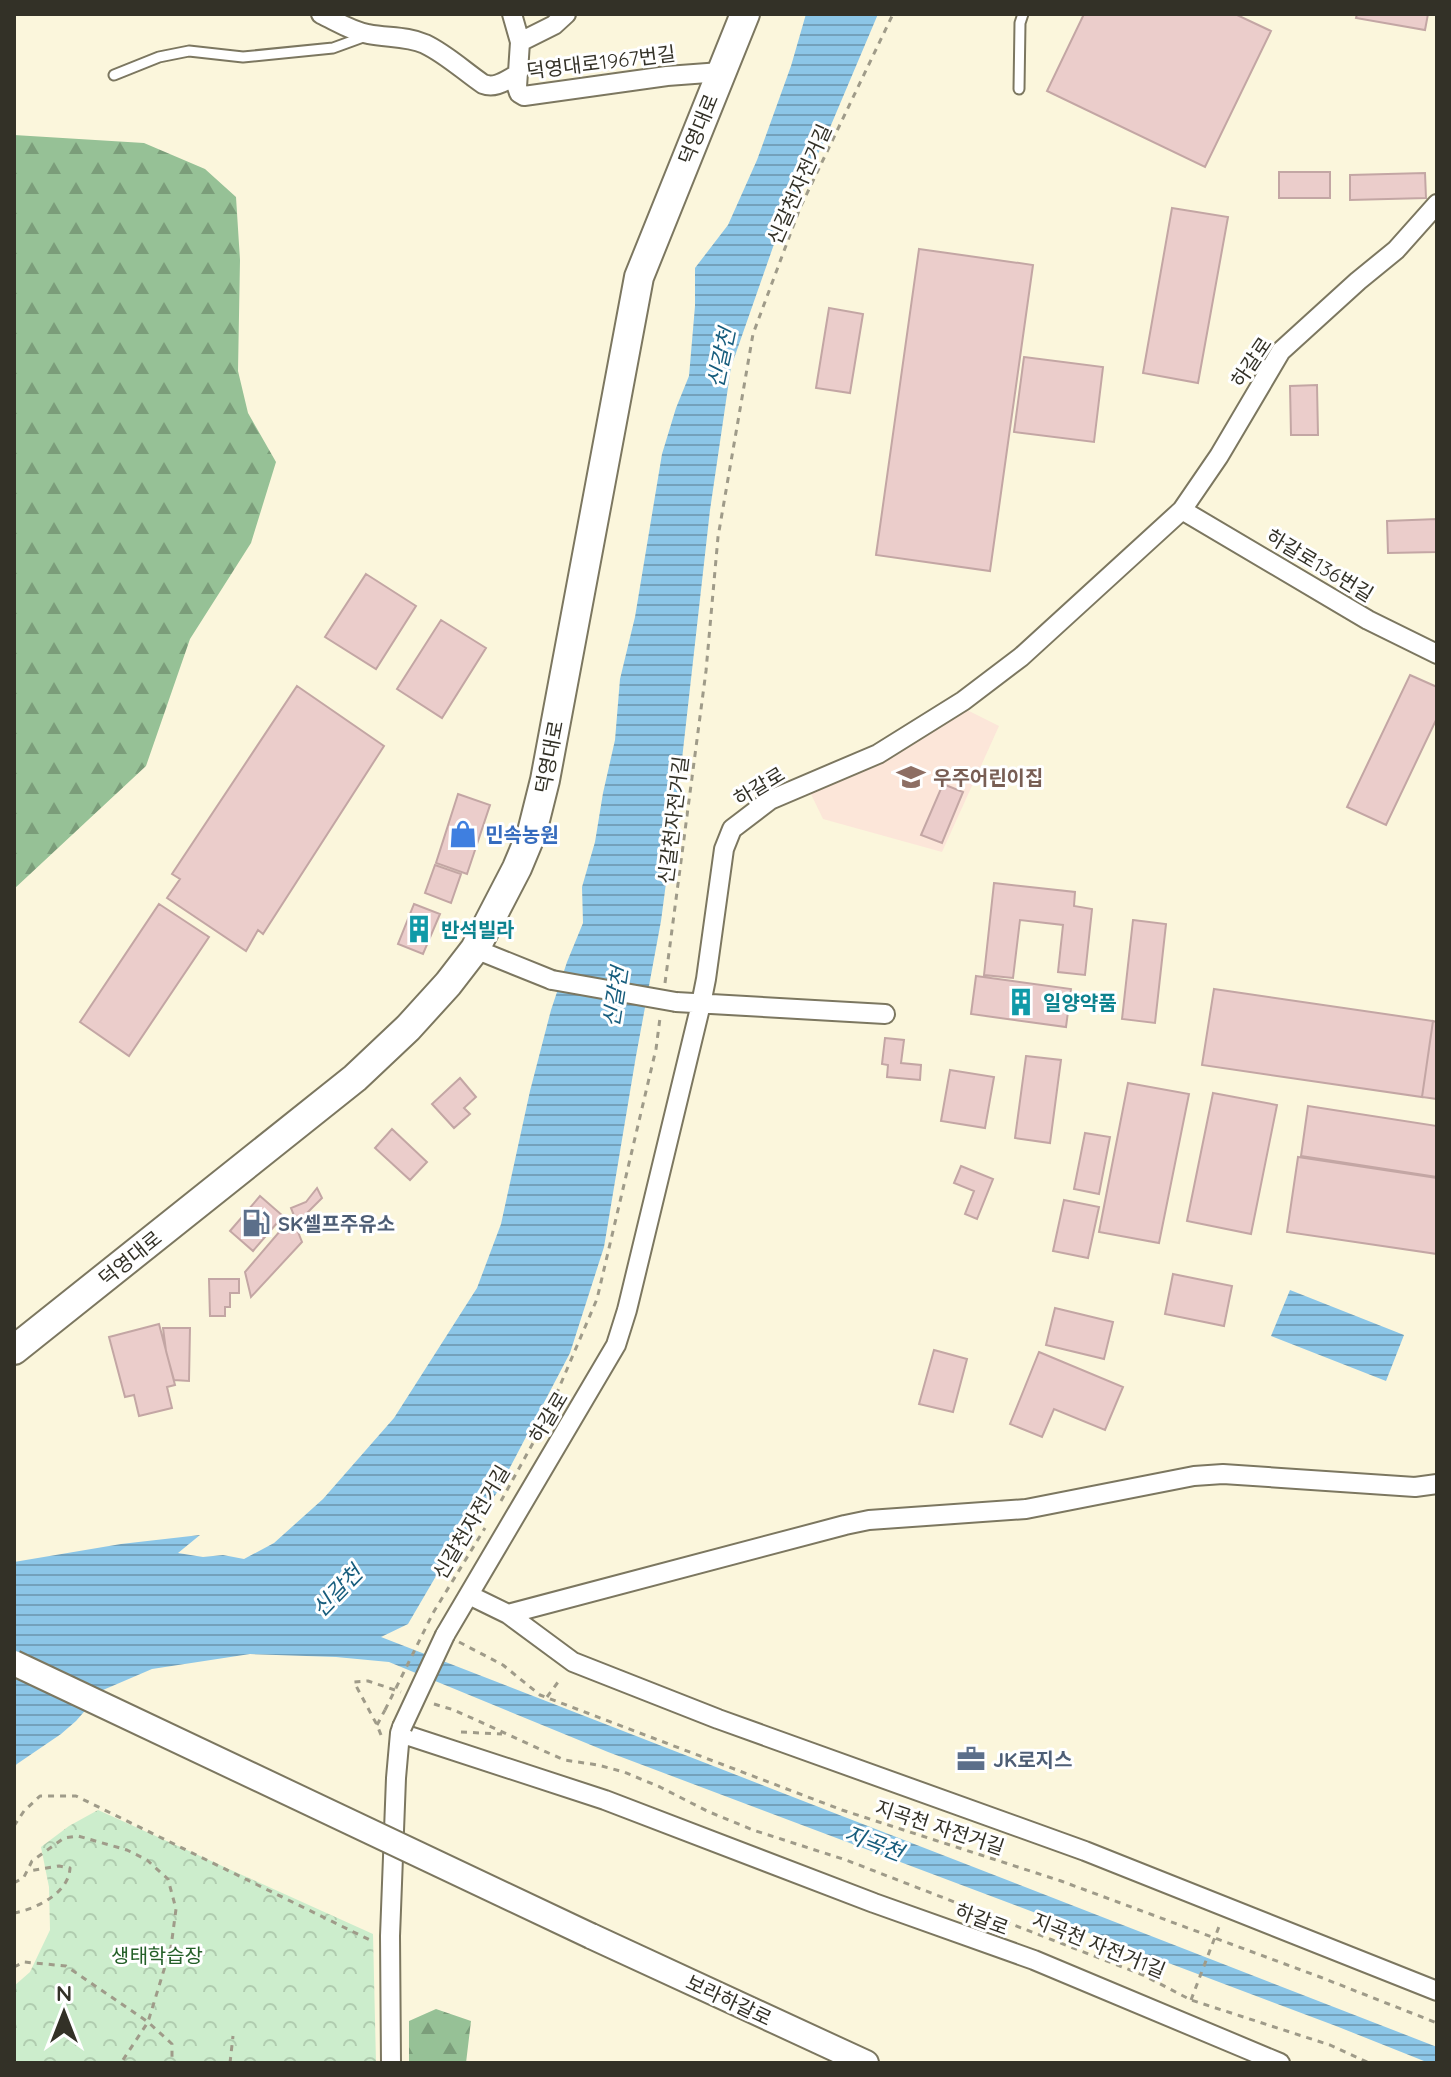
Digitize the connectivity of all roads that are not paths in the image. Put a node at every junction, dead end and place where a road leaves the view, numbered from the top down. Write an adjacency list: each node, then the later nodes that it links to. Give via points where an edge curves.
1 (321, 14): 6 (street)
2 (512, 14): 7 (street, 덕영대로1967번길)
3 (566, 14): 7 (street)
4 (745, 14): 8 (main road, 덕영대로)
5 (1023, 14): 11 (lane)
6 (369, 34): 9 (street, via 423,44 489,86); 10 (lane, via 333,48 243,57 180,52)
7 (520, 42): 9 (street, 덕영대로1967번길)
8 (721, 72): 9 (street, 덕영대로1967번길, via 531,96 519,93); 15 (main road, 덕영대로, via 639,277 545,780 532,832)
9 (518, 74)
10 (114, 75)
11 (1019, 89)
12 (1437, 204): 13 (street, 하갈로, via 1396,250 1281,351)
13 (1182, 510): 14 (street, 하갈로136번길, via 1368,620); 16 (street, 하갈로, via 1021,657 963,701 878,754 770,800 732,829 724,849)
14 (1437, 654)
15 (475, 949): 16 (street, bridge, via 552,980); 18 (main road, 덕영대로, via 408,1028 355,1078)
16 (710, 1004): 17 (street); 20 (street, 하갈로, via 616,1345)
17 (885, 1014)
18 (14, 1350)
19 (1437, 1484): 21 (street, via 1415,1487 1223,1474 1026,1509 869,1520)
20 (469, 1595): 21 (street); 23 (street, 하갈로, bridge)
21 (508, 1614): 24 (street, via 573,1662 1099,1856)
22 (14, 1663): 26 (main road, 보라하갈로, bridge)
23 (401, 1730): 25 (street, 하갈로, via 390,1936); 27 (street, 하갈로, via 1034,1960)
24 (1437, 1991)
25 (391, 2063)
26 (866, 2063)
27 (1280, 2063)

